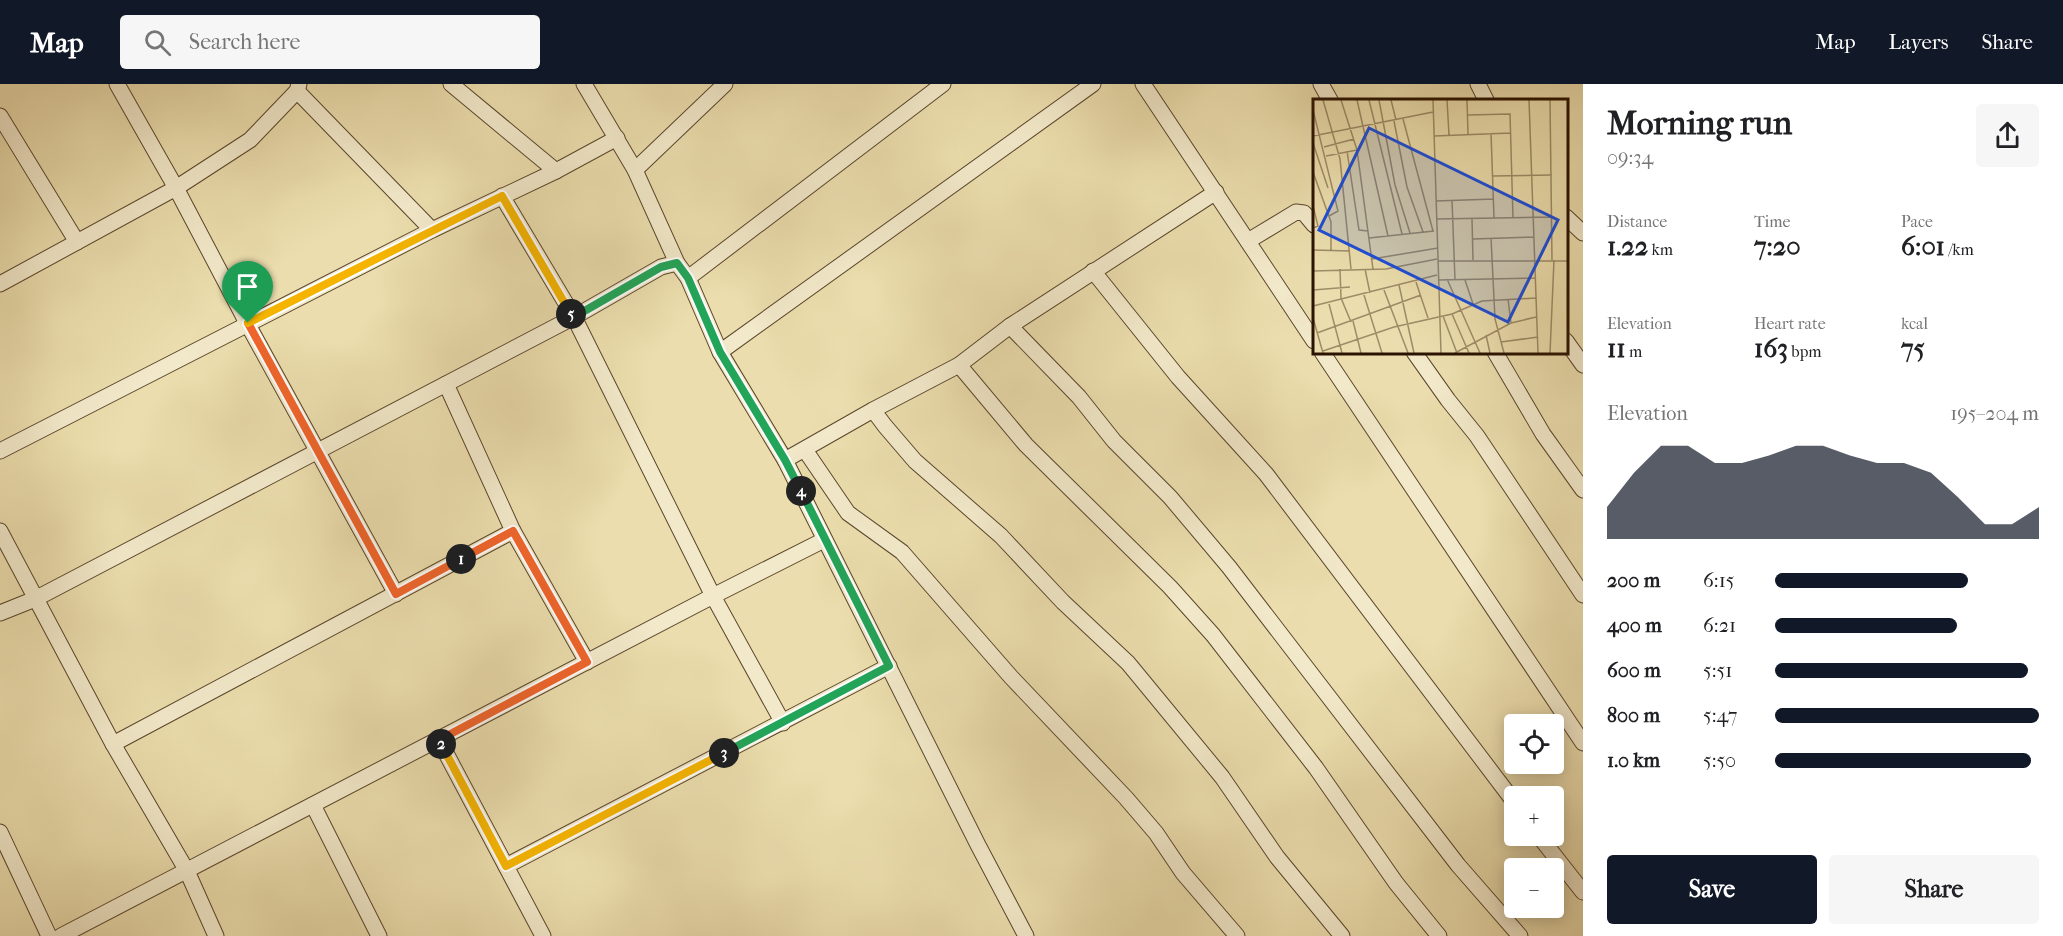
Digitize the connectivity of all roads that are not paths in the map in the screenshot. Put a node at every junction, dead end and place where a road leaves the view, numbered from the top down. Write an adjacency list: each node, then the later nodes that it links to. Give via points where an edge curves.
1 (117, 84): 17 (street)
2 (451, 84): 16 (street)
3 (584, 84): 14 (street)
4 (724, 84): 15 (street)
5 (944, 84): 28 (street)
6 (1093, 84): 35 (street)
7 (1143, 84): 18 (street)
8 (1321, 84): 11 (street)
9 (1478, 84): 12 (street)
10 (298, 88): 17 (street, via 250,140); 22 (street)
11 (1329, 99)
12 (1486, 99)
13 (0, 116): 24 (street)
14 (617, 138): 15 (street); 16 (street)
15 (635, 170): 26 (street)
16 (556, 171): 19 (street)
17 (176, 188): 24 (street); 31 (street)
18 (1216, 192): 25 (street); 27 (street)
19 (502, 196): 22 (street); 30 (street)
20 (1568, 219): 23 (street)
21 (1313, 224): 25 (street, via 1304,213 1296,213)
22 (432, 230): 31 (street)
23 (1583, 233)
24 (77, 242): 29 (street)
25 (1248, 242): 33 (street)
26 (677, 263): 28 (street); 30 (street, via 661,267)
27 (1093, 271): 32 (street); 62 (street, via 1178,377 1266,474)
28 (688, 278): 35 (street)
29 (0, 284)
30 (574, 317): 41 (street); 53 (street)
31 (248, 323): 43 (street); 45 (street)
32 (1010, 326): 39 (street); 79 (street, via 1170,497 1229,567 1458,865)
33 (1313, 339)
34 (1568, 343): 40 (street)
35 (720, 352): 46 (street)
36 (1324, 354): 60 (street)
37 (1415, 354): 52 (street, via 1477,436)
38 (1495, 354): 47 (street, via 1543,434)
39 (959, 365): 42 (street); 78 (street, via 1026,445 1170,587 1212,635)
40 (1583, 365)
41 (446, 384): 43 (street); 49 (street)
42 (873, 410): 44 (street); 77 (street, via 915,461 1001,536 1128,663 1222,777 1277,857)
43 (318, 449): 51 (street); 54 (street)
44 (805, 450): 46 (street); 76 (street, via 848,513 902,552 1011,677 1126,798)
45 (0, 451)
46 (785, 460): 50 (street)
47 (1583, 490)
48 (0, 531): 54 (street)
49 (513, 531): 51 (street); 56 (street)
50 (824, 540): 53 (street); 57 (street)
51 (396, 594): 61 (street)
52 (1583, 595)
53 (713, 596): 56 (street); 58 (street)
54 (34, 599): 55 (street); 61 (street)
55 (0, 613)
56 (587, 662): 59 (street)
57 (889, 666): 58 (street); 75 (street)
58 (783, 723): 67 (street)
59 (439, 740): 63 (street); 67 (street)
60 (1583, 743)
61 (113, 744): 68 (street)
62 (1504, 788)
63 (313, 806): 68 (street); 73 (street)
64 (0, 832): 66 (street)
65 (1547, 846): 69 (street)
66 (6, 861): 70 (street)
67 (506, 866): 74 (street)
68 (187, 871): 71 (street); 72 (street)
69 (1583, 892)
70 (49, 936)
71 (61, 936)
72 (216, 936)
73 (379, 936)
74 (543, 936)
75 (1026, 936)
76 (1237, 936)
77 (1342, 936)
78 (1439, 936)
79 (1520, 936)

